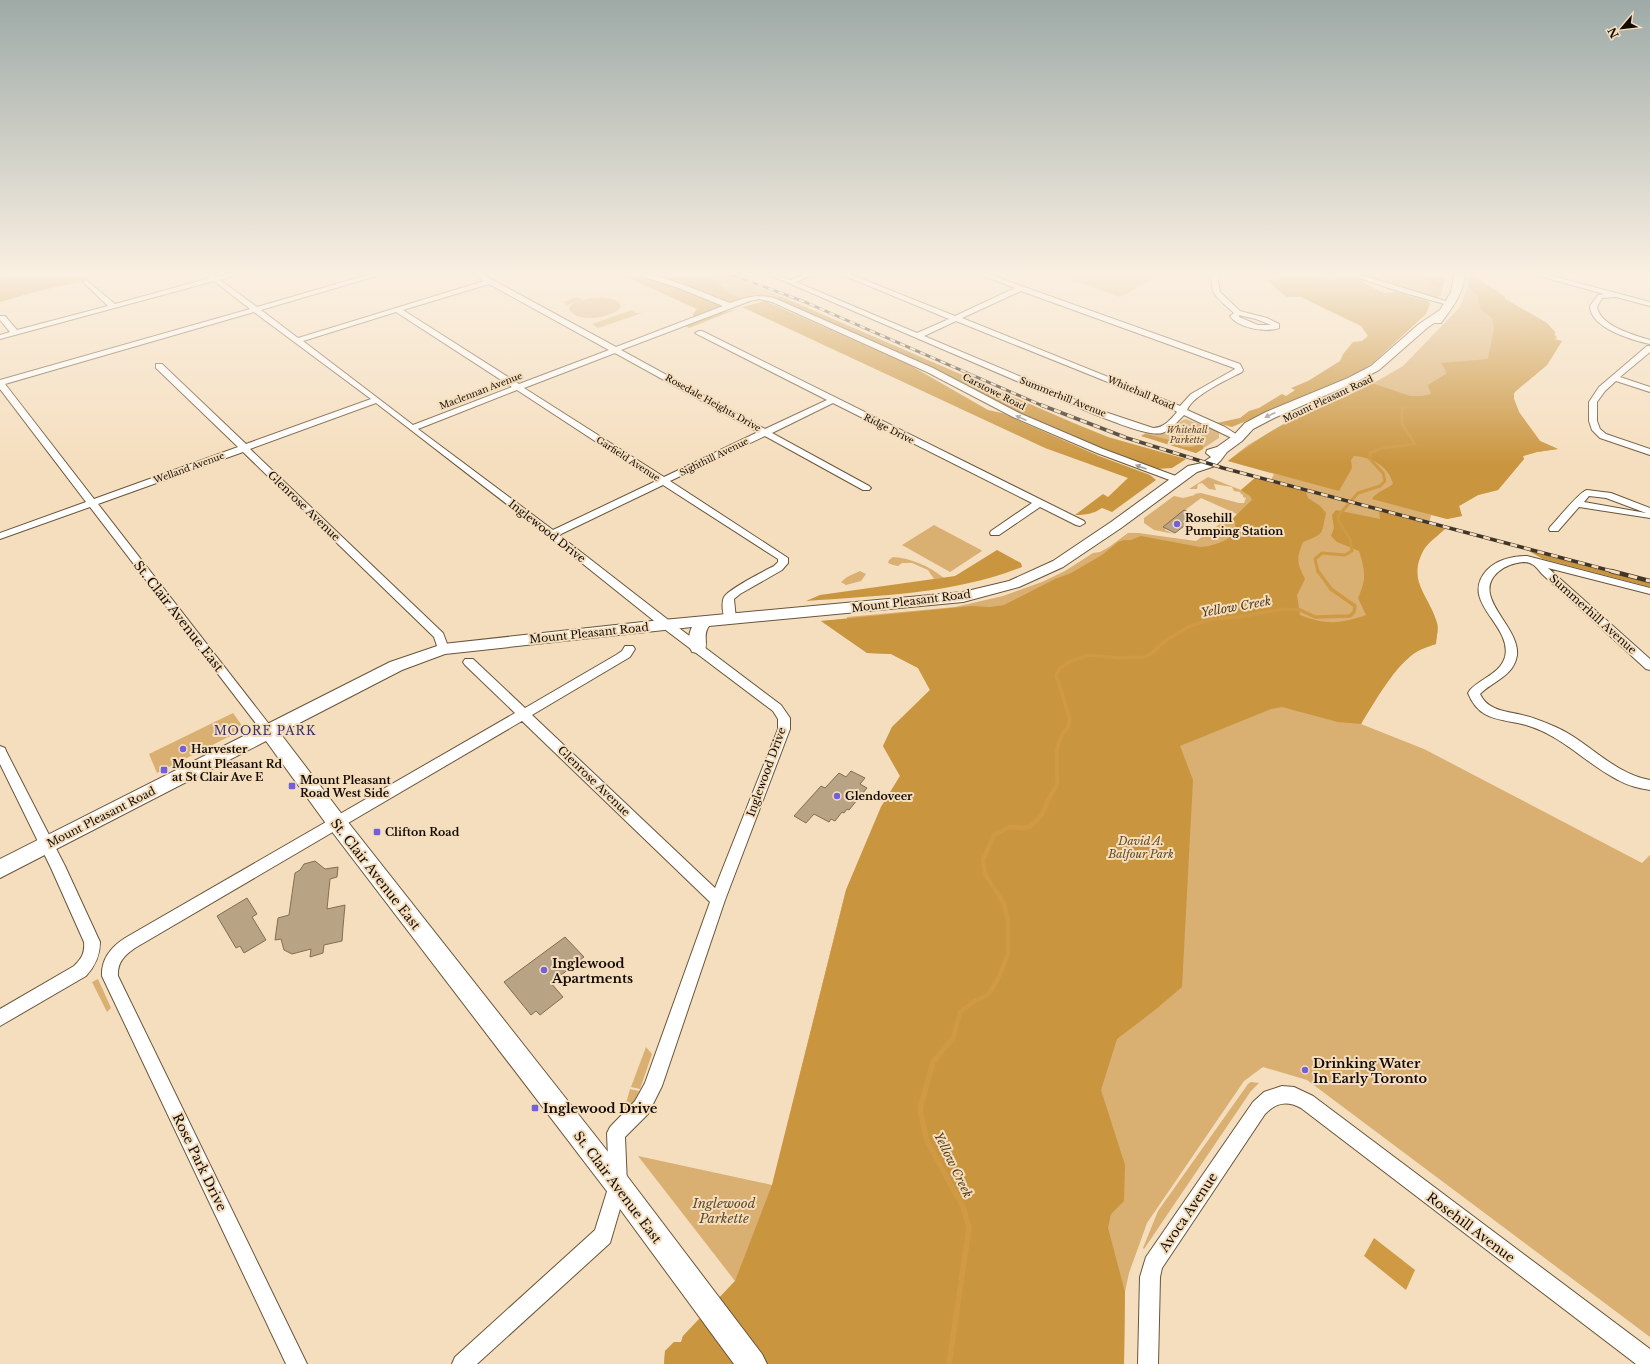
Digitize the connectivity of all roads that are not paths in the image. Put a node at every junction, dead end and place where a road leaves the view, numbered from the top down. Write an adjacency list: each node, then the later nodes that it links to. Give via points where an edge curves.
1 (157, 337): 20 (street)
2 (293, 337): 14 (street, Inglewood Drive)
3 (309, 337): 14 (street)
4 (439, 337): 21 (street, Garfield Avenue)
5 (592, 337): 17 (street, Rosedale Heights Drive)
6 (651, 337): 17 (street, Maclennan Avenue)
7 (706, 337): 24 (street, Ridge Drive)
8 (857, 337): 31 (street, Carstowe Road, one-way to 8, via 1100,452 1016,415 930,370)
9 (920, 337): 25 (street, Summerhill Avenue, via 1099,413 1147,430 1160,431 1168,427)
10 (1003, 337): 25 (street, Whitehall Road, via 1173,405)
11 (1155, 337): 25 (street, via 1239,368 1238,372 1194,396 1185,404)
12 (1424, 337): 28 (main road, Mount Pleasant Road, via 1388,369 1375,377 1260,431)
13 (1635, 337): 15 (street)
14 (298, 340): 23 (street, Inglewood Drive)
15 (1650, 342)
16 (1650, 348): 19 (street)
17 (616, 350): 21 (street, Maclennan Avenue); 27 (street, Rosedale Heights Drive)
18 (159, 366): 29 (street, Glenrose Avenue)
19 (1614, 378): 22 (street); 30 (street, via 1602,388 1593,402 1593,421 1596,430 1603,436)
20 (0, 383): 34 (street, St. Clair Avenue East)
21 (519, 388): 26 (street, Maclennan Avenue); 32 (street, Garfield Avenue)
22 (1650, 390)
23 (377, 400): 26 (street, Inglewood Drive); 29 (street, Welland Avenue)
24 (833, 400): 27 (street, Sighthill Avenue); 35 (street, Ridge Drive)
25 (1182, 412): 28 (street, Whitehall Road, via 1223,428)
26 (412, 428): 42 (street, Inglewood Drive)
27 (766, 432): 32 (street, Sighthill Avenue); 33 (street, Rosedale Heights Drive)
28 (1238, 438): 31 (main road, Mount Pleasant Road, via 1222,450 1218,458 1204,467 1192,469)
29 (244, 448): 34 (street, Welland Avenue); 50 (street, Glenrose Avenue, via 439,636)
30 (1650, 452)
31 (1178, 480): 46 (main road, Mount Pleasant Road, via 1058,564 1014,584 962,597)
32 (663, 482): 42 (street, Sighthill Avenue); 46 (street, Garfield Avenue, via 783,558 783,563 778,568 729,598)
33 (866, 488)
34 (91, 503): 43 (street, Welland Avenue); 55 (street, St. Clair Avenue East)
35 (1040, 503): 39 (street, Ridge Drive); 41 (street)
36 (1576, 504): 37 (street, via 1587,493 1595,493); 38 (street); 40 (street)
37 (1650, 511)
38 (1650, 517)
39 (1080, 523)
40 (1554, 529)
41 (994, 532)
42 (552, 534): 48 (street, Inglewood Drive)
43 (0, 536)
44 (1537, 561): 45 (street); 53 (street, Summerhill Avenue); 57 (street, via 1509,561 1493,570 1483,586 1487,604 1509,640 1511,654 1501,674 1474,694 1479,704 1496,715 1523,720 1556,732 1612,771 1632,782)
45 (1650, 591)
46 (730, 619): 47 (main road, Mount Pleasant Road)
47 (703, 622): 48 (main road, Mount Pleasant Road); 49 (main road, via 697,632)
48 (667, 625): 49 (street, Inglewood Drive); 50 (main road, Mount Pleasant Road)
49 (698, 648): 61 (street, Inglewood Drive, via 777,708 784,718 784,729)
50 (443, 649): 55 (main road, Mount Pleasant Road, via 396,666)
51 (629, 649): 54 (street, via 620,658)
52 (469, 662): 54 (street, Glenrose Avenue)
53 (1650, 666)
54 (524, 715): 58 (street); 61 (street, Glenrose Avenue)
55 (268, 731): 58 (main road, St. Clair Avenue East); 59 (main road, Mount Pleasant Road)
56 (0, 751): 59 (street)
57 (1650, 785)
58 (337, 823): 64 (main road, St. Clair Avenue East); 66 (street, Rose Park Drive, via 130,943 119,951 109,970)
59 (47, 845): 60 (main road, Mount Pleasant Road); 62 (street, via 92,942 92,951 89,961 80,971)
60 (0, 869)
61 (718, 900): 64 (street, Inglewood Drive, via 653,1086 636,1116 616,1133)
62 (0, 1018)
63 (1291, 1094): 65 (street, Rosehill Avenue, via 1307,1102); 69 (street, Avoca Avenue, via 1278,1095 1263,1103 1153,1264 1150,1277)
64 (618, 1185): 67 (street, Inglewood Drive, via 603,1236); 68 (main road, St. Clair Avenue East)
65 (1650, 1362)
66 (297, 1364)
67 (462, 1364)
68 (752, 1364)
69 (1148, 1364)

